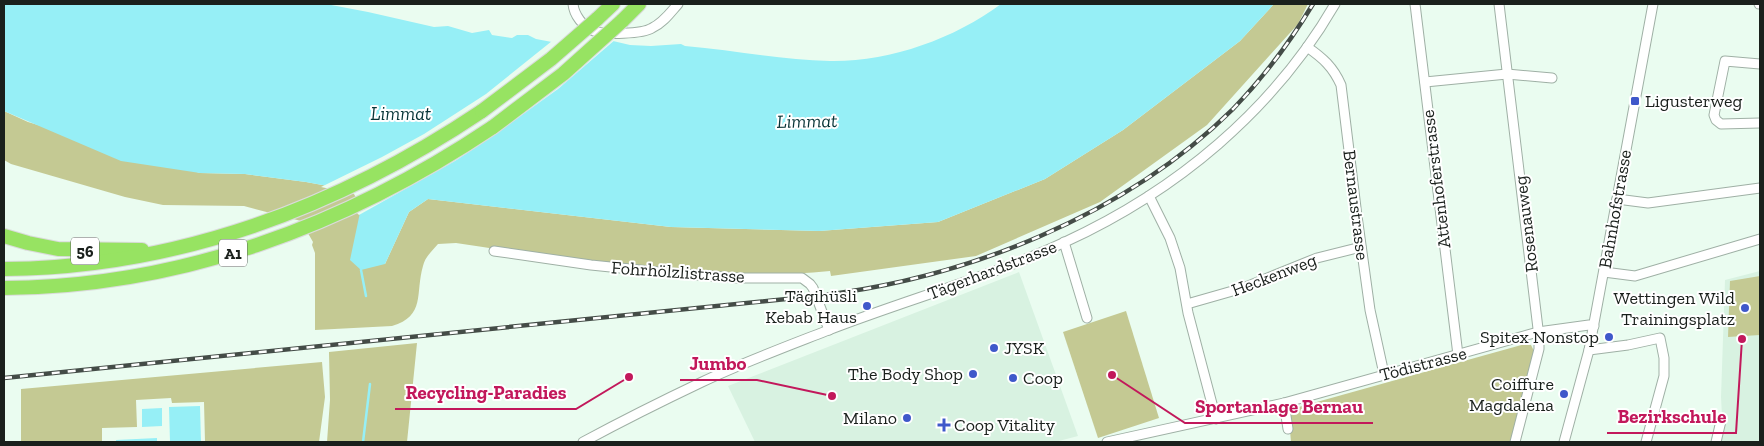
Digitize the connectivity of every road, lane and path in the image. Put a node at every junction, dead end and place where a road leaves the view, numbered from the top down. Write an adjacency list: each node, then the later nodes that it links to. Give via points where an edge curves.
1 (573, 4): 9 (street, via 579,19)
2 (612, 4): 9 (highway, A1)
3 (639, 4): 27 (highway, A1, bridge, via 563,74 499,123 418,173 355,206 277,239 179,268 84,284)
4 (678, 4): 9 (street, via 660,24 647,31 632,33)
5 (1335, 4): 10 (street, Tägerhardstrasse)
6 (1415, 4): 14 (street, Attenhoferstrasse)
7 (1500, 4): 12 (street, Rosenauweg)
8 (1653, 4): 18 (street, Bahnhofstrasse)
9 (595, 25): 23 (highway, A1, bridge, via 476,115 396,164 324,200 250,228)
10 (1307, 47): 17 (street, Tägerhardstrasse, via 1273,91 1234,132); 22 (street, Bernaustrasse, via 1329,64 1341,85)
11 (1760, 64): 15 (street, via 1725,61 1714,115 1721,124)
12 (1507, 74): 13 (street); 14 (street); 32 (street, Rosenauweg)
13 (1552, 78)
14 (1425, 82): 34 (street, Attenhoferstrasse)
15 (1760, 123)
16 (1760, 188): 18 (street, via 1648,203)
17 (1149, 196): 21 (street, Tägerhardstrasse); 28 (street, via 1173,247)
18 (1617, 199): 26 (street, Bahnhofstrasse)
19 (4, 236): 23 (highway, 56, via 58,249)
20 (1760, 239): 26 (street, via 1635,276)
21 (1064, 242): 29 (street); 31 (street, Tägerhardstrasse)
22 (1361, 247): 28 (street, Heckenweg, via 1317,258 1243,288); 35 (street, Bernaustrasse)
23 (168, 251): 25 (highway, A1, via 82,265)
24 (494, 251): 31 (street, Fohrhölzlistrasse, via 669,274 802,278 813,288)
25 (4, 269)
26 (1604, 272): 30 (street, Bahnhofstrasse)
27 (4, 288)
28 (1187, 304): 37 (street)
29 (1088, 318)
30 (1594, 326): 32 (street, Tödistrasse); 33 (street, Bahnhofstrasse)
31 (829, 330): 41 (street, Tägerhardstrasse, via 704,380)
32 (1538, 332): 34 (street, Tödistrasse); 43 (street, Rosenauweg, via 1538,348)
33 (1589, 350): 44 (street, Bahnhofstrasse); 45 (street, via 1660,338 1664,376)
34 (1458, 355): 35 (street, Tödistrasse)
35 (1384, 374): 36 (street, Tödistrasse)
36 (1284, 403): 37 (street, Tödistrasse); 39 (street)
37 (1216, 419): 40 (street, Tödistrasse)
38 (1721, 421): 46 (street)
39 (1288, 429)
40 (1139, 439): 42 (street, Tödistrasse)
41 (582, 442)
42 (1107, 442)
43 (1515, 442)
44 (1564, 442)
45 (1646, 442)
46 (1716, 442)

